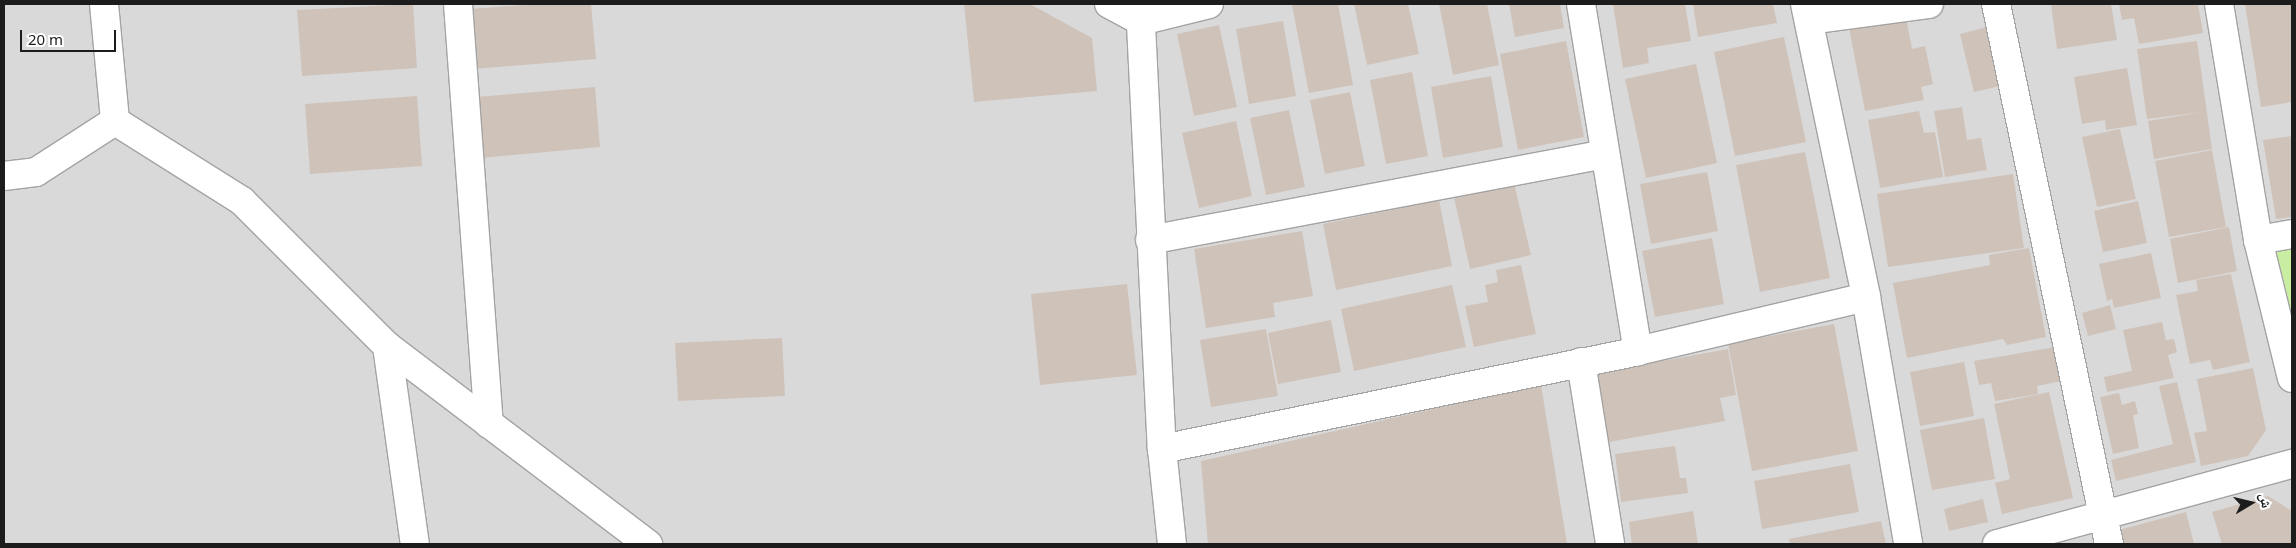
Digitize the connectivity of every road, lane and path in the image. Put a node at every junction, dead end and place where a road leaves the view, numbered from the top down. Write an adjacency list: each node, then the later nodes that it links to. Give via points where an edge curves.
1 (104, 4): 11 (street)
2 (458, 4): 22 (street)
3 (1109, 4): 9 (street)
4 (1209, 4): 9 (street)
5 (1581, 4): 12 (street)
6 (1929, 4): 10 (street)
7 (1996, 4): 25 (street)
8 (2219, 4): 16 (street)
9 (1140, 12): 15 (street)
10 (1807, 12): 17 (street)
11 (115, 120): 13 (street, via 36,172); 18 (street, via 242,201)
12 (1606, 154): 15 (street); 19 (street)
13 (4, 176)
14 (2292, 234): 16 (street)
15 (1150, 240): 23 (street)
16 (2258, 240): 21 (street)
17 (1866, 297): 19 (street); 30 (street)
18 (387, 346): 22 (street); 26 (street)
19 (1638, 351): 20 (street)
20 (1581, 362): 23 (street); 29 (street)
21 (2292, 378)
22 (490, 424): 27 (street)
23 (1162, 449): 28 (street)
24 (2292, 464): 25 (street)
25 (2102, 517): 31 (street); 32 (street)
26 (415, 544)
27 (648, 544)
28 (1172, 544)
29 (1610, 544)
30 (1908, 544)
31 (1997, 544)
32 (2109, 544)

